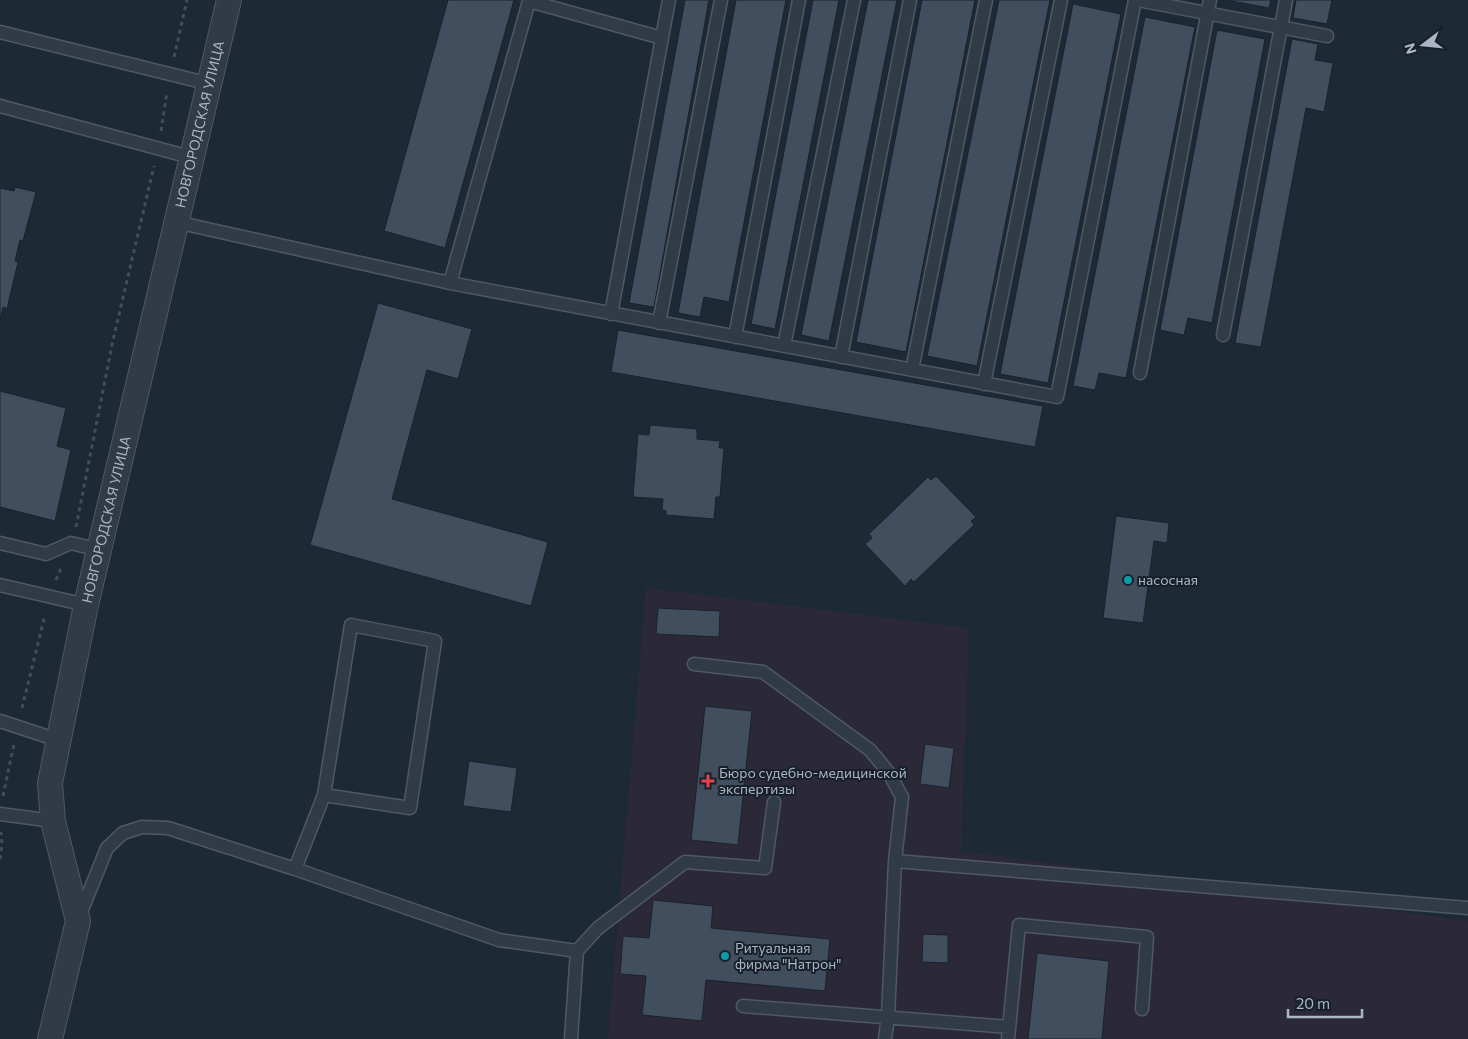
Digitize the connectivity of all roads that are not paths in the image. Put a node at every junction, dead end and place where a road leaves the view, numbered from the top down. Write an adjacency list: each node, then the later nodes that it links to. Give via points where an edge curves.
1 (229, 0): 17 (street, НОВГОРОДСКАЯ УЛИЦА)
2 (670, 0): 16 (lane)
3 (721, 0): 23 (lane)
4 (799, 0): 25 (lane)
5 (854, 0): 26 (lane)
6 (910, 0): 27 (lane)
7 (986, 0): 28 (lane)
8 (1061, 0): 30 (lane)
9 (1137, 0): 12 (lane); 30 (lane, via 1057,397)
10 (1210, 0): 12 (lane)
11 (1286, 0): 13 (lane)
12 (1207, 13): 13 (lane); 29 (lane)
13 (1281, 27): 15 (lane); 24 (lane)
14 (0, 32): 17 (lane)
15 (1327, 36)
16 (662, 38): 21 (lane, via 529,1); 22 (lane)
17 (210, 84): 19 (street, НОВГОРОДСКАЯ УЛИЦА)
18 (0, 106): 19 (lane)
19 (190, 157): 20 (street, НОВГОРОДСКАЯ УЛИЦА)
20 (176, 222): 21 (lane); 32 (street, НОВГОРОДСКАЯ УЛИЦА)
21 (450, 283): 22 (lane)
22 (611, 314): 23 (lane)
23 (660, 323): 25 (lane)
24 (1223, 335)
25 (735, 337): 26 (lane)
26 (784, 346): 27 (lane)
27 (840, 357): 28 (lane)
28 (912, 370): 30 (lane)
29 (1140, 373)
30 (984, 384)
31 (0, 544): 32 (lane, via 46,554 71,543)
32 (99, 550): 34 (street, НОВГОРОДСКАЯ УЛИЦА)
33 (0, 585): 34 (lane)
34 (86, 605): 37 (street, НОВГОРОДСКАЯ УЛИЦА)
35 (694, 664): 42 (lane, via 763,672 870,750 889,772 902,797)
36 (0, 721): 37 (lane)
37 (58, 740): 41 (street, НОВГОРОДСКАЯ УЛИЦА, via 50,782)
38 (324, 795): 38 (lane, via 410,808 435,641 351,625); 43 (lane)
39 (774, 802): 46 (lane, via 765,868 685,862 598,928)
40 (0, 814): 41 (lane)
41 (53, 821): 45 (street, НОВГОРОДСКАЯ УЛИЦА)
42 (896, 862): 44 (lane); 49 (lane)
43 (295, 869): 45 (lane, via 168,828 142,827 123,833 107,848); 46 (lane, via 499,940)
44 (1468, 908)
45 (78, 921): 52 (street, НОВГОРОДСКАЯ УЛИЦА)
46 (577, 951): 51 (lane)
47 (743, 1006): 49 (lane)
48 (1142, 1009): 50 (lane, via 1147,937 1019,925)
49 (888, 1017): 50 (lane); 53 (lane)
50 (1009, 1033)
51 (571, 1038)
52 (50, 1039)
53 (885, 1039)

